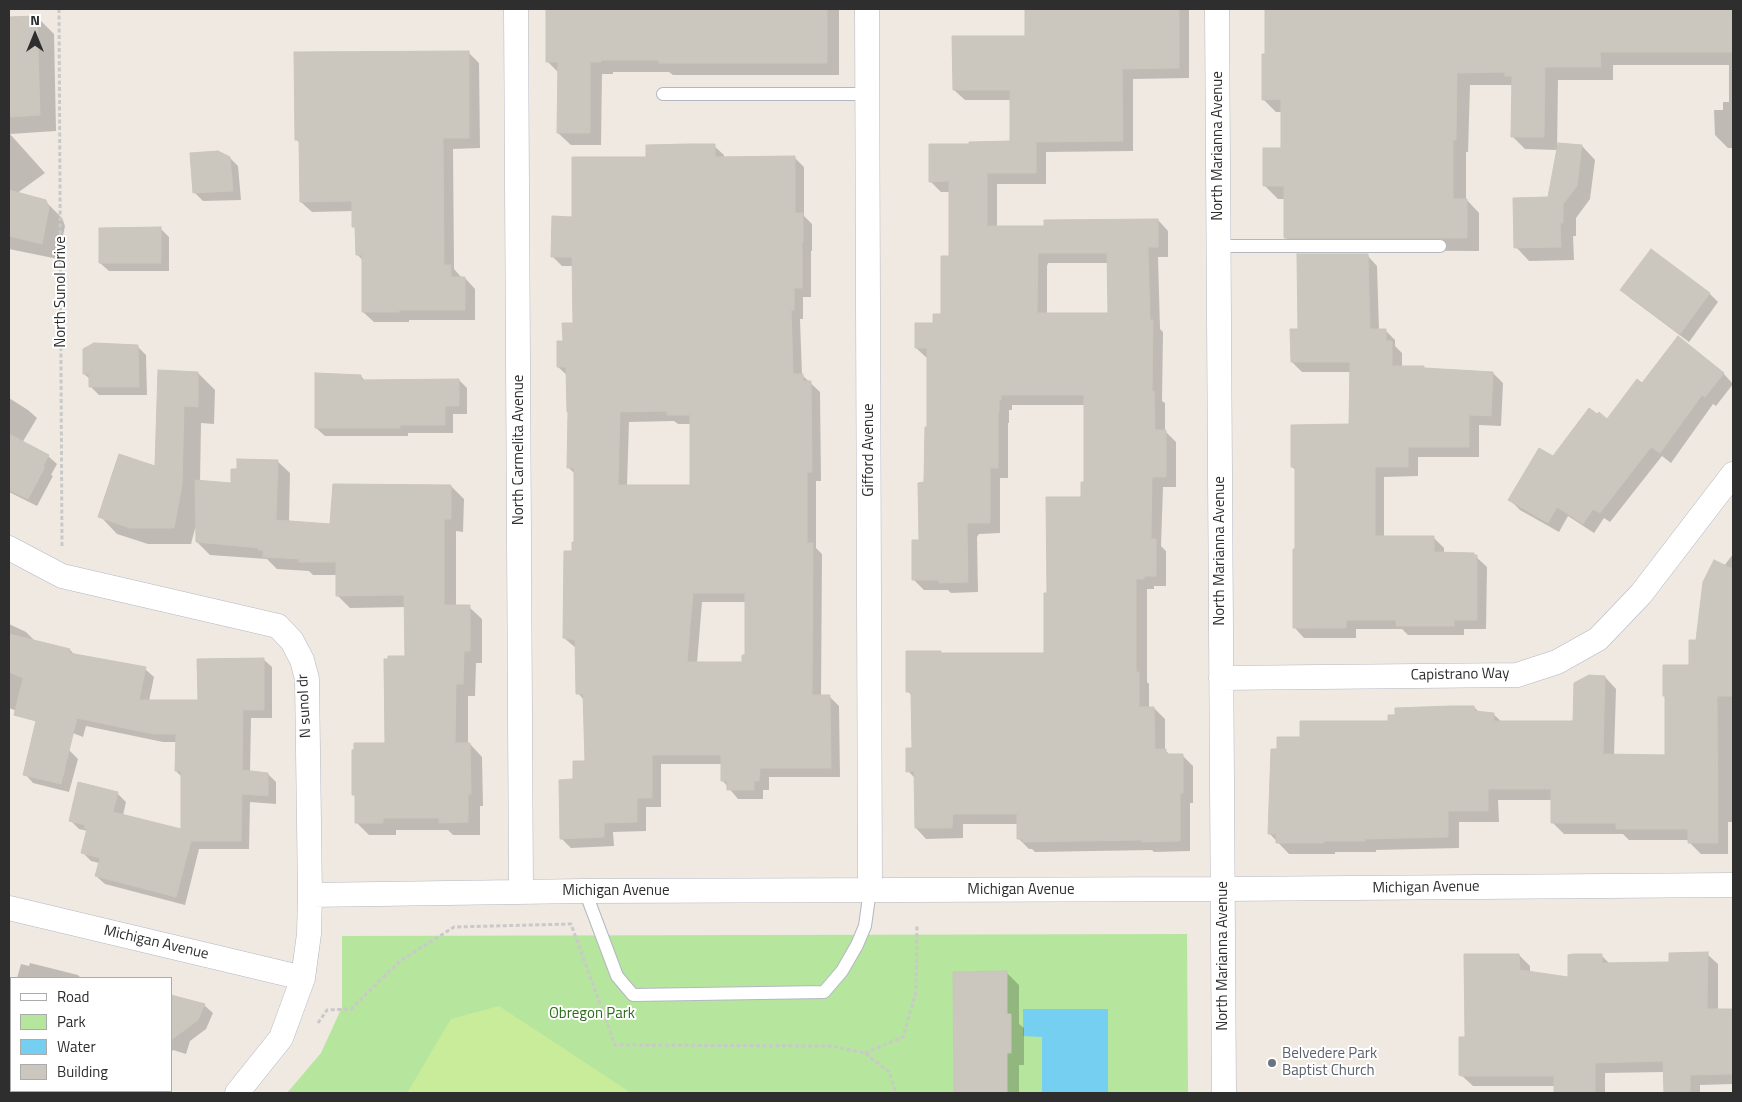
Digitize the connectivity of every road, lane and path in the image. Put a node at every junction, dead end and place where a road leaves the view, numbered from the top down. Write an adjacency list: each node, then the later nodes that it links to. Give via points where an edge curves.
1 (60, 9): 11 (path, North Sunol Drive)
2 (516, 9): 16 (street, North Carmelita Avenue)
3 (868, 9): 6 (street, Gifford Avenue)
4 (1217, 9): 7 (street, North Marianna Avenue)
5 (663, 94): 6 (lane)
6 (868, 94): 15 (street, Gifford Avenue)
7 (1218, 246): 8 (lane); 12 (street, North Marianna Avenue)
8 (1440, 246)
9 (1733, 474): 12 (street, Capistrano Way, via 1641,594 1598,639 1557,662 1517,675)
10 (9, 548): 11 (street, N sunol dr)
11 (62, 576): 18 (street, N sunol dr, via 278,626 292,641 307,679)
12 (1221, 678): 14 (street, North Marianna Avenue)
13 (1733, 885): 14 (street, Michigan Avenue)
14 (1222, 889): 15 (street, Michigan Avenue); 26 (street, North Marianna Avenue)
15 (870, 890): 17 (street, Michigan Avenue); 17 (lane, via 865,926 857,945 842,971 824,992 633,995 617,976)
16 (521, 891): 17 (street, Michigan Avenue); 18 (street, Michigan Avenue)
17 (585, 891)
18 (310, 895): 21 (street)
19 (9, 908): 21 (street, Michigan Avenue)
20 (917, 925): 23 (path, via 916,992 903,1037)
21 (303, 978): 24 (street, via 281,1038)
22 (316, 1025): 23 (path, via 327,1010 351,1009 400,962 454,927 571,924 615,1045 831,1046)
23 (865, 1053): 25 (path, via 889,1072)
24 (237, 1093)
25 (896, 1093)
26 (1224, 1093)

